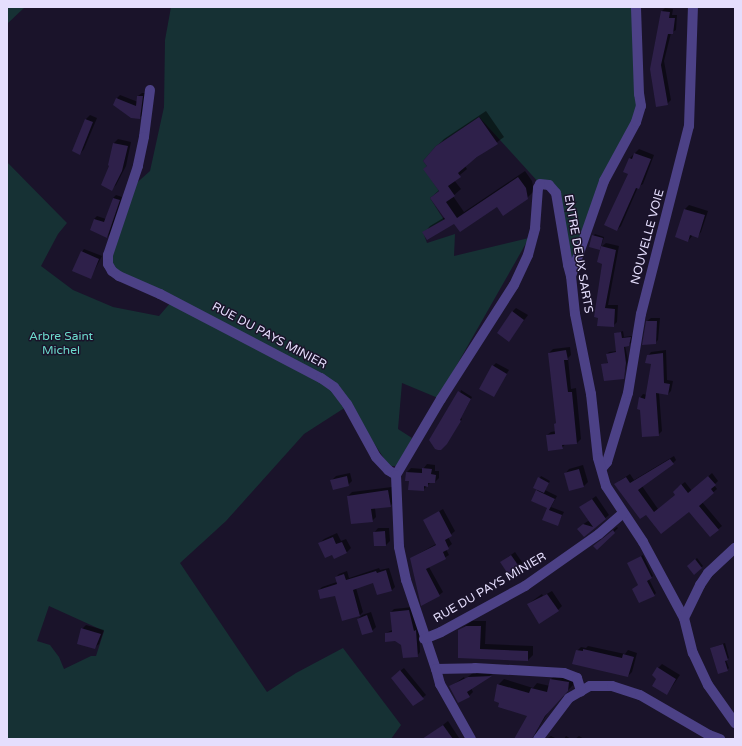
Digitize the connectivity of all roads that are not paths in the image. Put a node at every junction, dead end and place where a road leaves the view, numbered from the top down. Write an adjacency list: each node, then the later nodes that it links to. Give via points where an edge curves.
1 (636, 7): 4 (street, via 641,106 636,122 604,181)
2 (693, 7): 5 (street, NOUVELLE VOIE, via 689,126 641,314 628,393 607,462)
3 (150, 90): 6 (street, RUE DU PAYS MINIER, via 138,166 108,255 108,264 112,271 334,387 347,404 376,457)
4 (571, 276): 5 (street, ENTRE DEUX SARTS, via 575,314 591,394 598,458); 6 (street, ENTRE DEUX SARTS, via 556,193 549,185 540,184 530,249 514,285)
5 (602, 468): 7 (street, ENTRE DEUX SARTS, via 606,486)
6 (396, 475): 10 (street, RUE DU PAYS MINIER, via 399,547)
7 (623, 513): 9 (street, ENTRE DEUX SARTS, via 643,542); 10 (street, RUE DU PAYS MINIER, via 599,534 525,586 442,632)
8 (735, 548): 9 (street, via 708,573)
9 (684, 618): 13 (street, ENTRE DEUX SARTS, via 693,653 708,685)
10 (424, 638): 11 (street, RUE DU PAYS MINIER)
11 (436, 669): 12 (street, via 475,668 564,673 577,678); 14 (street, RUE DU PAYS MINIER, via 440,684)
12 (582, 691): 15 (street, via 569,698); 16 (street, via 590,686 612,686 640,695)
13 (734, 719)
14 (471, 739)
15 (538, 739)
16 (720, 739)

